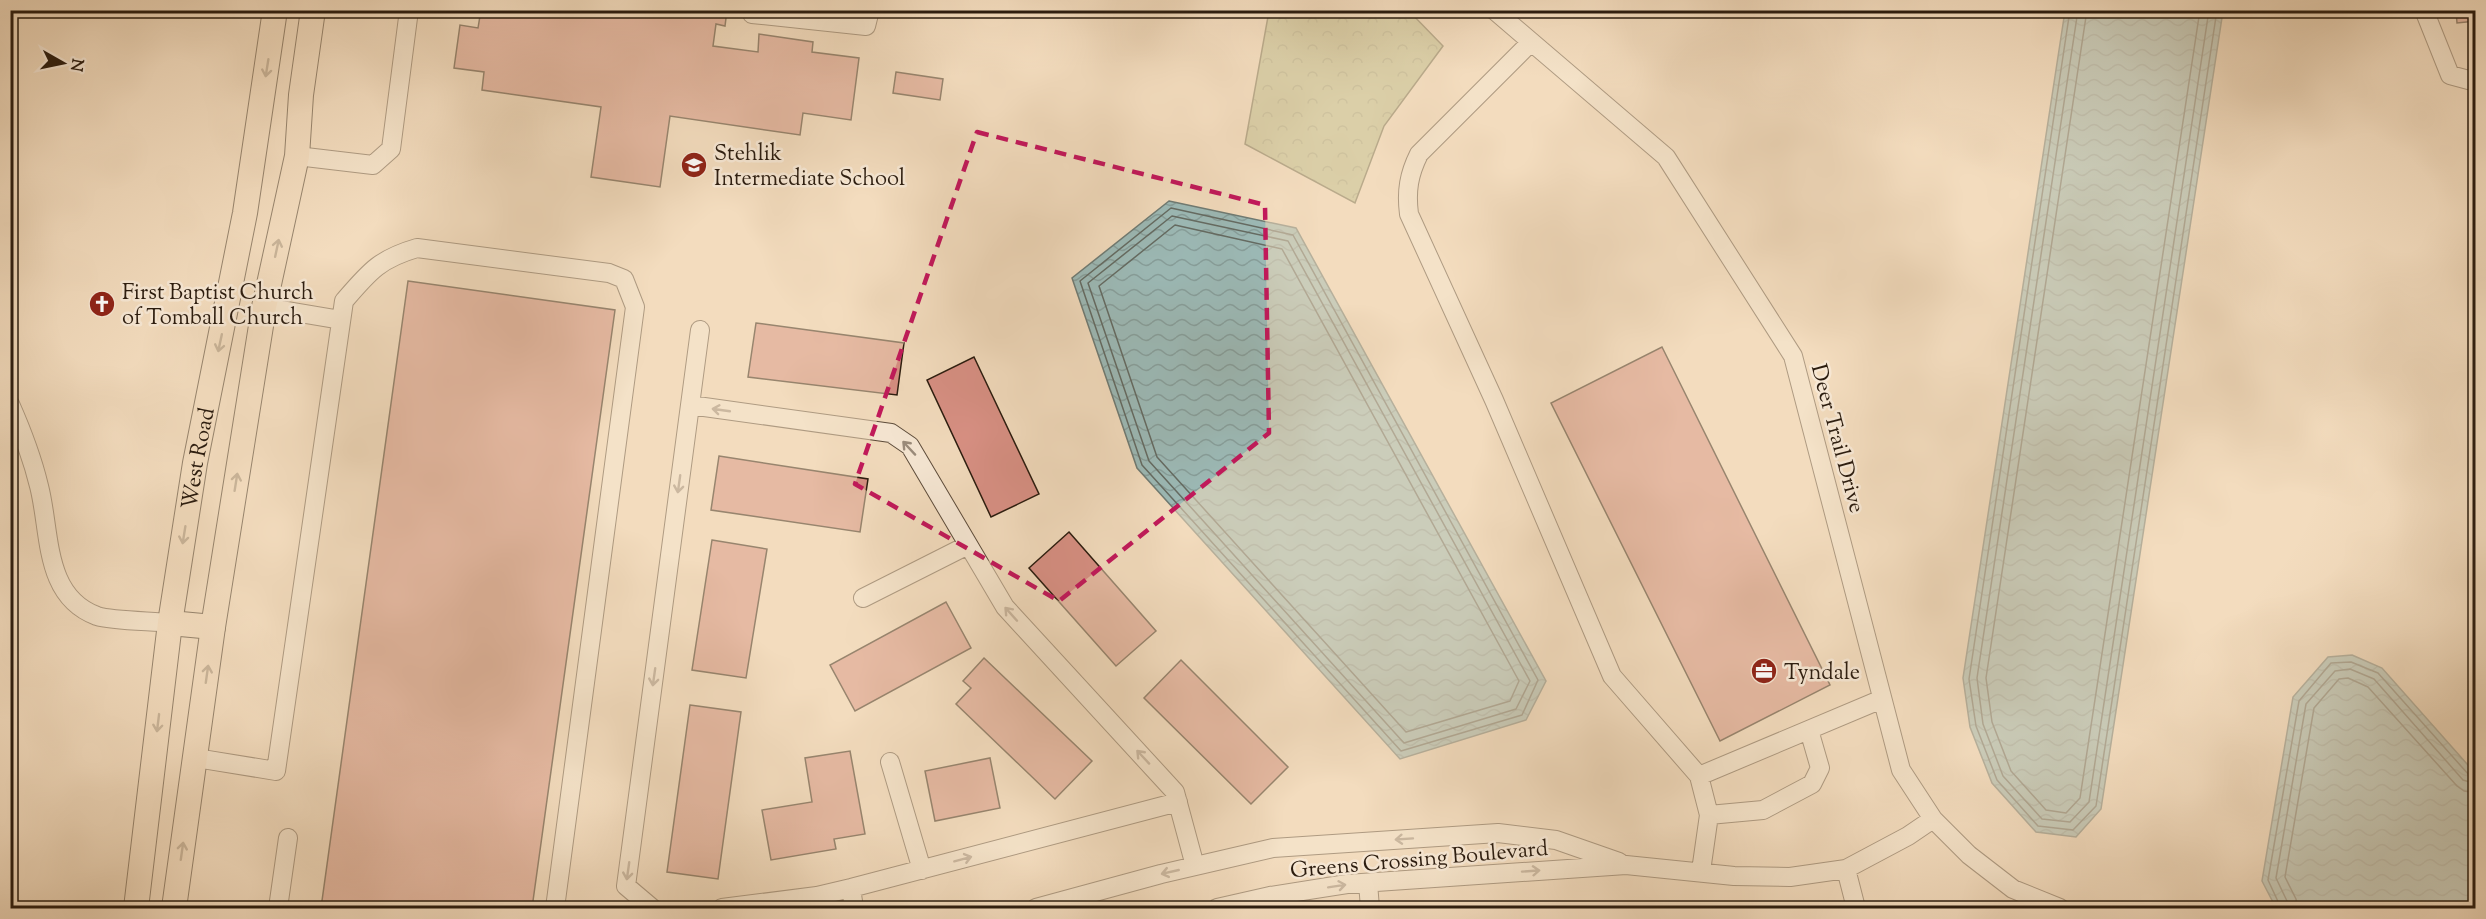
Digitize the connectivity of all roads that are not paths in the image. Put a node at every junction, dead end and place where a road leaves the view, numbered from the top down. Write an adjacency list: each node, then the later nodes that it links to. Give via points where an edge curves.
1 (276, 10): 11 (main road, West Road, one-way to 11, via 246,213)
2 (313, 10): 10 (main road, West Road)
3 (409, 10): 10 (street, via 391,148 373,165)
4 (870, 10): 7 (street, via 866,26)
5 (1494, 10): 8 (street, Deer Trail Drive)
6 (2424, 10): 9 (street, via 2450,75)
7 (752, 14)
8 (1531, 42): 21 (street, Deer Trail Drive, via 1666,157 1793,356); 25 (street, via 1419,154 1410,172 1409,214 1612,676)
9 (2475, 82)
10 (297, 156): 12 (main road, West Road, one-way to 10)
11 (229, 298): 12 (main road); 19 (main road, West Road, one-way to 19, via 195,463)
12 (264, 307): 13 (street); 20 (main road, West Road, one-way to 12)
13 (341, 320): 23 (street, via 276,771); 41 (street, via 344,301 368,273 393,255 417,248 609,273 624,279 631,293 635,306)
14 (700, 330): 16 (street)
15 (10, 404): 19 (street, via 27,442 40,488 51,560 68,598 98,616)
16 (690, 405): 17 (street, one-way to 16, via 910,446 891,434); 42 (street, one-way to 42, via 626,886)
17 (968, 545): 18 (street); 26 (street, one-way to 17, via 1175,792 1005,607)
18 (863, 598)
19 (170, 623): 20 (main road); 38 (main road, West Road, one-way to 38)
20 (213, 627): 23 (main road, West Road, one-way to 20)
21 (1882, 699): 22 (street); 28 (street, Deer Trail Drive, via 1901,770)
22 (1809, 730): 25 (street); 27 (street, via 1820,768 1812,784 1763,810)
23 (196, 758): 39 (main road, West Road, one-way to 23)
24 (890, 762): 34 (street)
25 (1699, 776): 27 (street)
26 (1178, 802): 31 (street); 34 (street, one-way to 26)
27 (1709, 815): 33 (street)
28 (1934, 819): 32 (street, Greens Crossing Boulevard); 49 (street, Deer Trail Drive, via 1969,855 2013,889)
29 (288, 838): 40 (street)
30 (1626, 865): 31 (street, Greens Crossing Boulevard, one-way to 31, via 1556,840 1498,833 1273,848); 33 (street, Greens Crossing Boulevard); 35 (street, Greens Crossing Boulevard, one-way to 30)
31 (1195, 866): 45 (street, Greens Crossing Boulevard, one-way to 45)
32 (1846, 868): 33 (street, Greens Crossing Boulevard, via 1790,877); 48 (street)
33 (1701, 871)
34 (914, 872): 36 (street)
35 (1368, 883): 46 (street, Greens Crossing Boulevard, one-way to 35, via 1270,896); 47 (street)
36 (850, 888): 37 (street); 44 (street)
37 (818, 902): 43 (street, via 776,901)
38 (136, 909)
39 (174, 909)
40 (278, 909)
41 (555, 909)
42 (652, 909)
43 (722, 909)
44 (854, 909)
45 (1036, 909)
46 (1218, 909)
47 (1370, 909)
48 (1856, 909)
49 (2060, 909)

